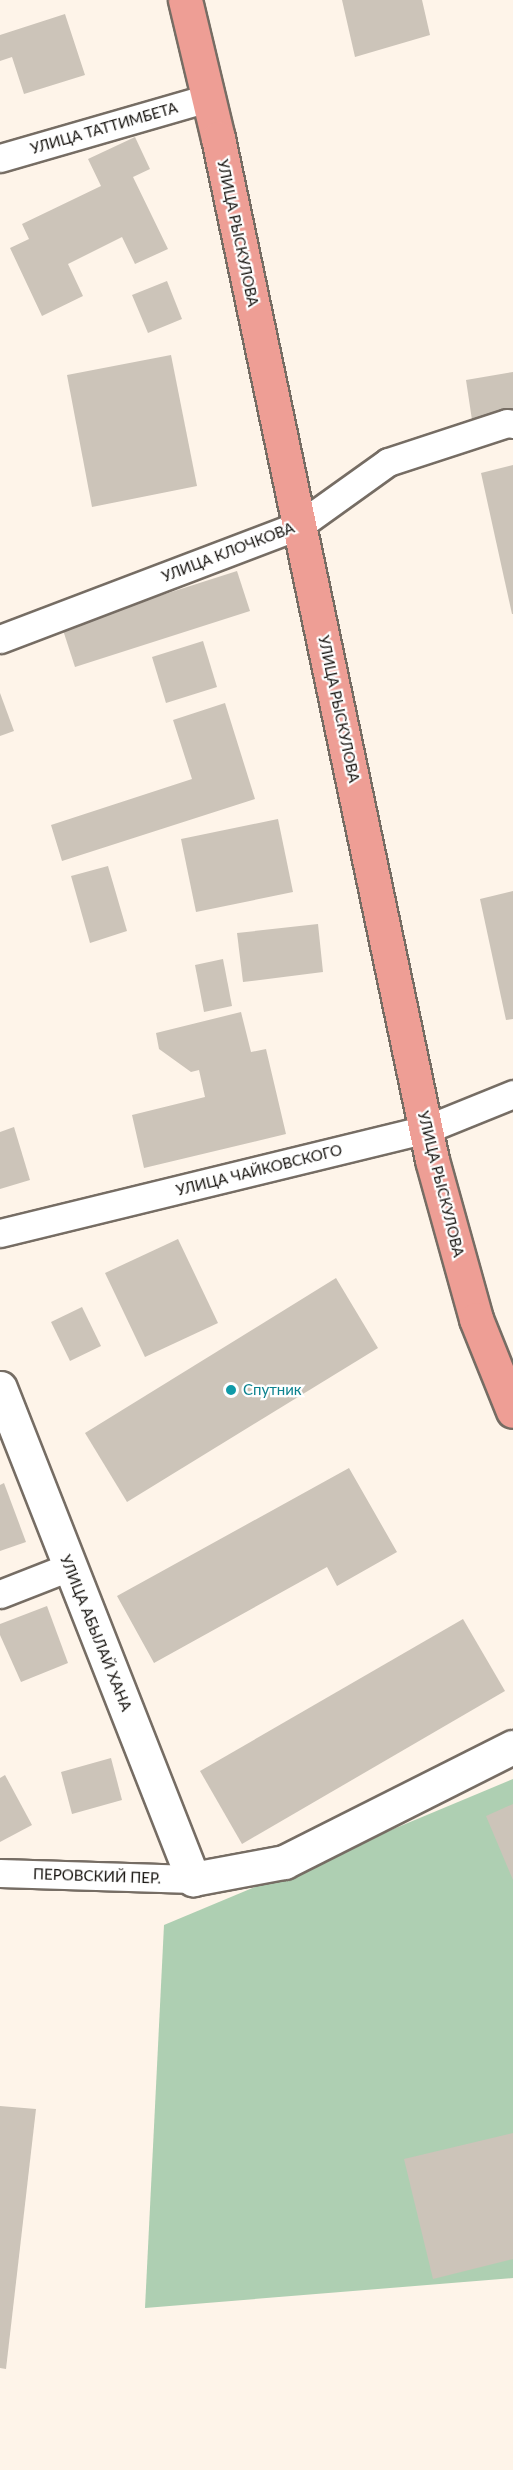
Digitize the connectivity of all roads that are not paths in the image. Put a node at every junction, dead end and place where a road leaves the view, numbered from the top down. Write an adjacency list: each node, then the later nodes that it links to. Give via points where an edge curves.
1 (185, 0): 2 (main road, УЛИЦА РЫСКУЛОВА)
2 (208, 98): 3 (street, УЛИЦА ТАТТИМБЕТА); 5 (main road, УЛИЦА РЫСКУЛОВА)
3 (0, 158)
4 (513, 424): 5 (street, УЛИЦА КЛОЧКОВА, via 388,462)
5 (300, 525): 6 (street, УЛИЦА КЛОЧКОВА); 8 (main road, УЛИЦА РЫСКУЛОВА)
6 (0, 639)
7 (513, 1094): 8 (street, УЛИЦА ЧАЙКОВСКОГО)
8 (427, 1129): 9 (street, УЛИЦА ЧАЙКОВСКОГО); 11 (main road, УЛИЦА РЫСКУЛОВА, via 476,1319)
9 (0, 1233)
10 (0, 1388): 12 (street, УЛИЦА АБЫЛАЙ ХАНА)
11 (513, 1411)
12 (69, 1567): 13 (street); 16 (street, УЛИЦА АБЫЛАЙ ХАНА)
13 (0, 1594)
14 (513, 1747): 16 (street, via 284,1862)
15 (0, 1873): 16 (street, ПЕРОВСКИЙ ПЕР.)
16 (193, 1879)

